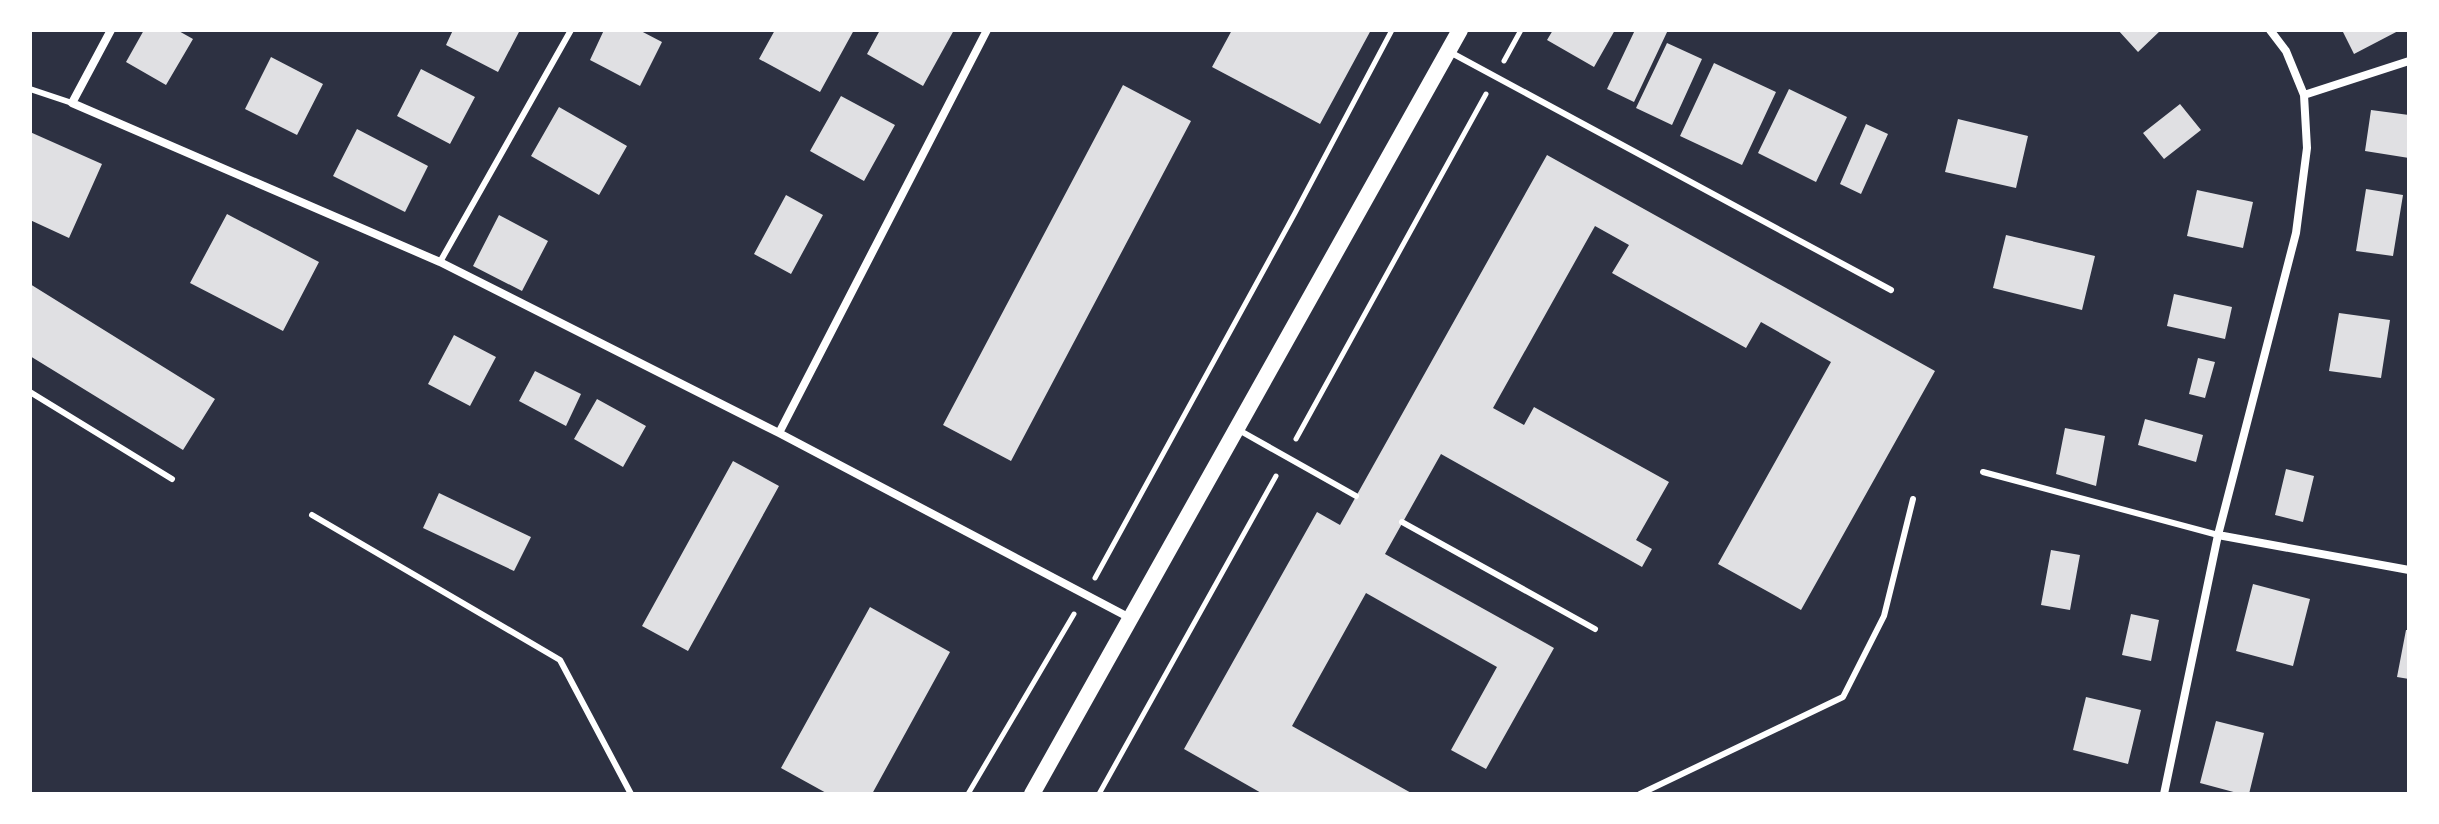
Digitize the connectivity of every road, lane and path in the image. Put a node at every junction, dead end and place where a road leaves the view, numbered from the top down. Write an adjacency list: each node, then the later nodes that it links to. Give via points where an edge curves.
1 (111, 30): 13 (street)
2 (571, 30): 14 (lane)
3 (987, 30): 18 (street)
4 (1392, 30): 28 (path)
5 (1460, 30): 8 (main road)
6 (1521, 30): 10 (path)
7 (2270, 30): 12 (street, via 2286,51)
8 (1448, 51): 10 (lane); 17 (main road)
9 (2409, 61): 12 (street)
10 (1496, 77): 15 (lane); 19 (path)
11 (30, 89): 13 (lane)
12 (2304, 95): 26 (street, via 2307,148 2296,233)
13 (72, 103): 14 (street)
14 (440, 262): 18 (street)
15 (1891, 290)
16 (30, 392): 21 (lane)
17 (1237, 429): 19 (lane); 29 (main road)
18 (779, 433): 28 (street)
19 (1286, 457): 22 (lane); 34 (path)
20 (1983, 472): 26 (lane)
21 (172, 479)
22 (1356, 496)
23 (1913, 499): 35 (lane, via 1884,616 1843,697)
24 (312, 515): 31 (lane, via 560,660)
25 (1402, 522): 30 (lane)
26 (2218, 535): 27 (street); 36 (street)
27 (2409, 570)
28 (1086, 594): 29 (street); 32 (path)
29 (1131, 618): 33 (main road)
30 (1595, 629)
31 (631, 794)
32 (968, 794)
33 (1032, 794)
34 (1099, 794)
35 (1640, 794)
36 (2164, 794)

